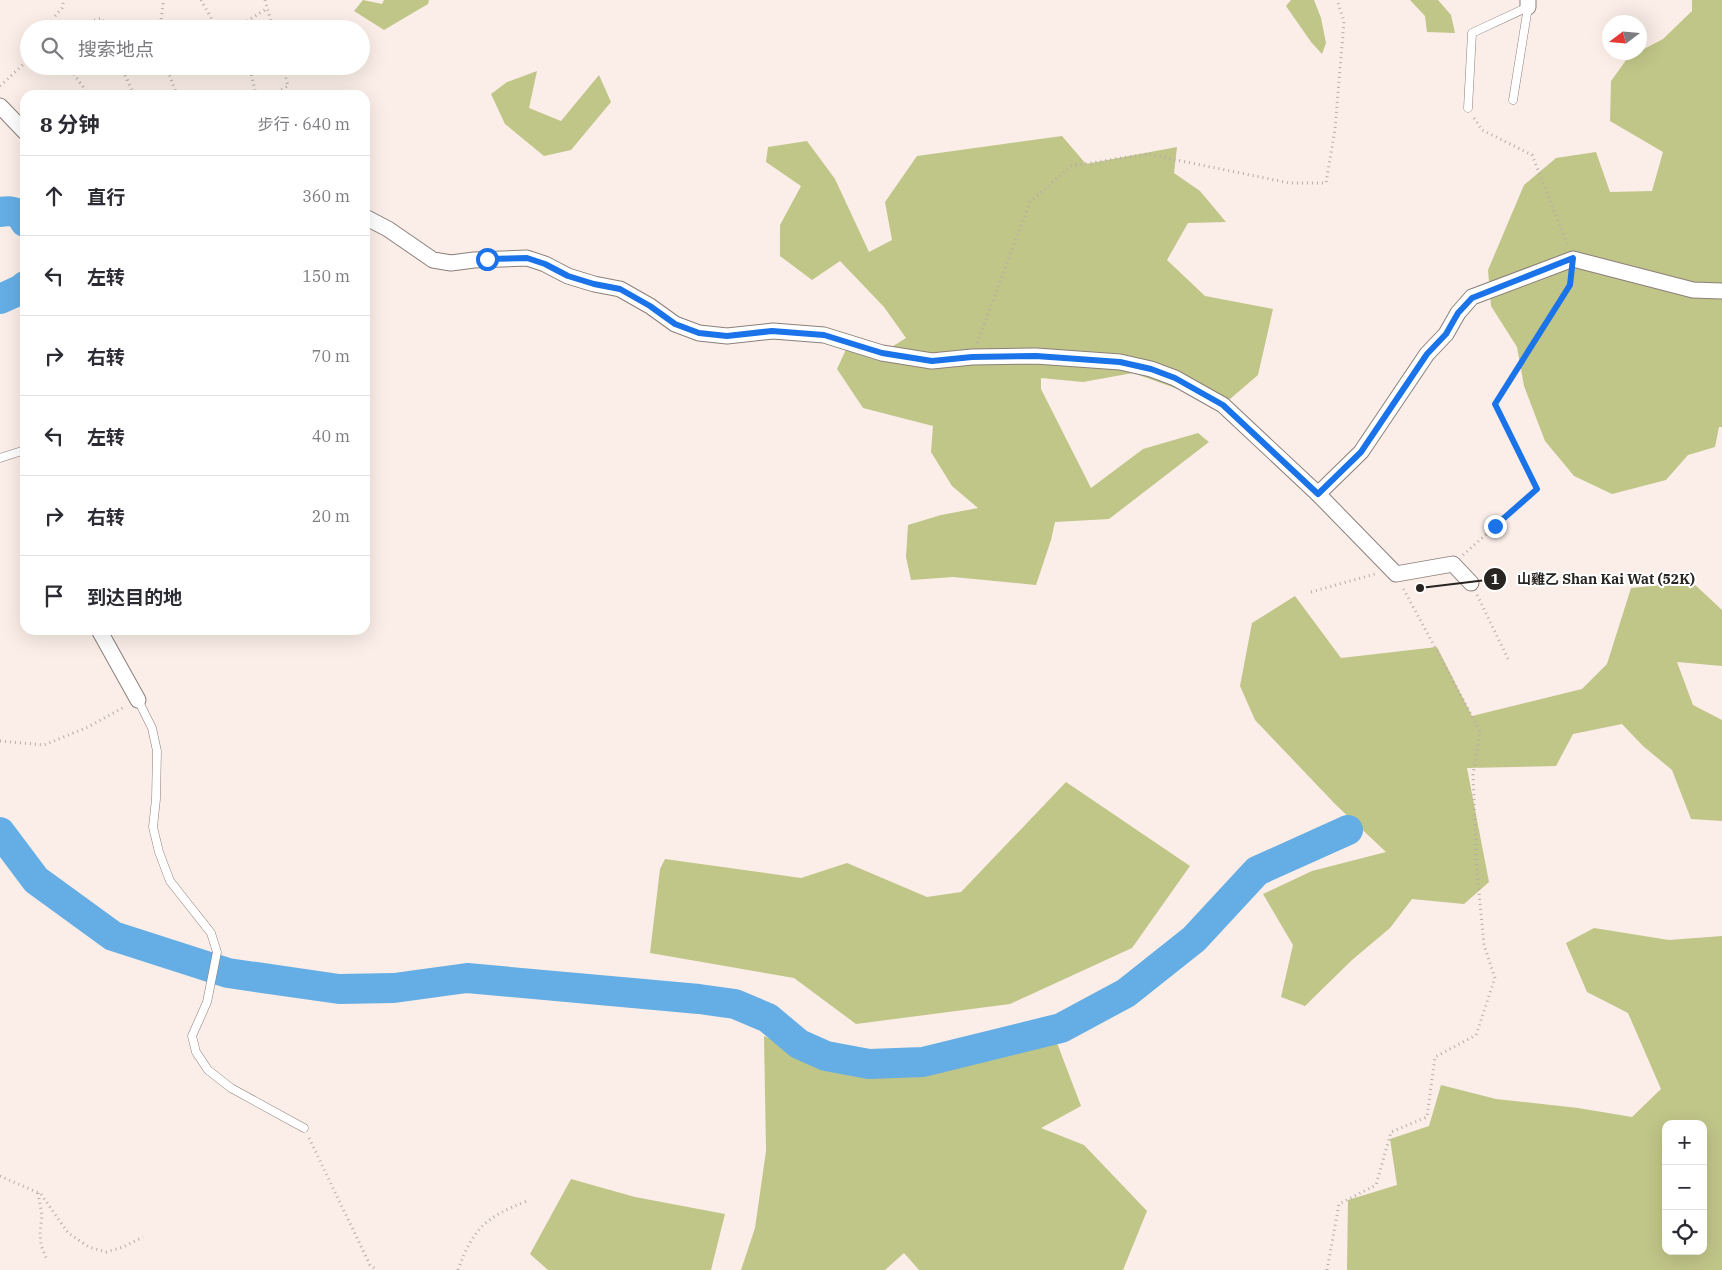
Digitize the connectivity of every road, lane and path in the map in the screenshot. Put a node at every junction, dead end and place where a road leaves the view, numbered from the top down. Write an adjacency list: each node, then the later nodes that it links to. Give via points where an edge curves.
1 (64, 0): 8 (path)
2 (162, 0): 9 (path)
3 (202, 0): 10 (path)
4 (264, 0): 7 (path)
5 (1337, 0): 32 (path, via 1344,21 1335,129 1326,183 1289,183 1147,154 1071,166 1030,202)
6 (1528, 4): 25 (lane); 27 (lane, via 1472,33)
7 (268, 8): 11 (path); 12 (path)
8 (55, 16)
9 (161, 20)
10 (212, 20)
11 (249, 20)
12 (271, 20)
13 (20, 67): 19 (path)
14 (75, 75): 20 (path)
15 (125, 75): 21 (path)
16 (169, 75): 22 (path)
17 (251, 75): 23 (path)
18 (285, 75): 24 (path, via 288,86)
19 (0, 86)
20 (85, 90)
21 (132, 90)
22 (175, 90)
23 (255, 90)
24 (281, 90)
25 (1513, 100)
26 (0, 106): 28 (street)
27 (1468, 108): 30 (path, via 1482,130 1532,155)
28 (20, 127)
29 (370, 220): 32 (street, via 433,260 451,263 527,258 568,276 620,289 675,324 699,333 727,336 772,331 824,335 882,353 932,361)
30 (1573, 258): 31 (street, via 1692,290); 35 (street, via 1472,298 1427,354 1361,452); 36 (path, via 1570,285 1495,404 1537,489)
31 (1722, 291)
32 (972, 357): 35 (street, via 1036,356 1120,362 1175,378 1223,405)
33 (20, 452): 34 (lane)
34 (0, 458)
35 (1318, 494): 37 (street)
36 (1453, 564): 37 (street); 38 (street)
37 (1396, 574): 39 (path, via 1377,573); 52 (path, via 1480,731 1473,775 1477,872 1484,945 1495,978 1476,1035 1435,1057 1428,1117 1391,1132 1376,1185 1339,1204)
38 (1472, 583): 41 (path)
39 (1311, 592)
40 (102, 635): 42 (street)
41 (1508, 660)
42 (138, 700): 43 (path, via 88,727 44,745); 44 (lane, via 152,728 156,751 153,827 158,852 170,881 211,933 217,952 207,1002 192,1036 196,1052 208,1070 231,1088)
43 (0, 741)
44 (304, 1128): 50 (path, via 370,1265)
45 (0, 1176): 46 (path)
46 (38, 1193): 48 (path, via 42,1194 68,1232 89,1247 106,1252); 49 (path, via 42,1215 40,1232)
47 (527, 1201): 51 (path, via 486,1221 472,1239)
48 (143, 1237)
49 (46, 1258)
50 (377, 1270)
51 (458, 1270)
52 (1328, 1270)

